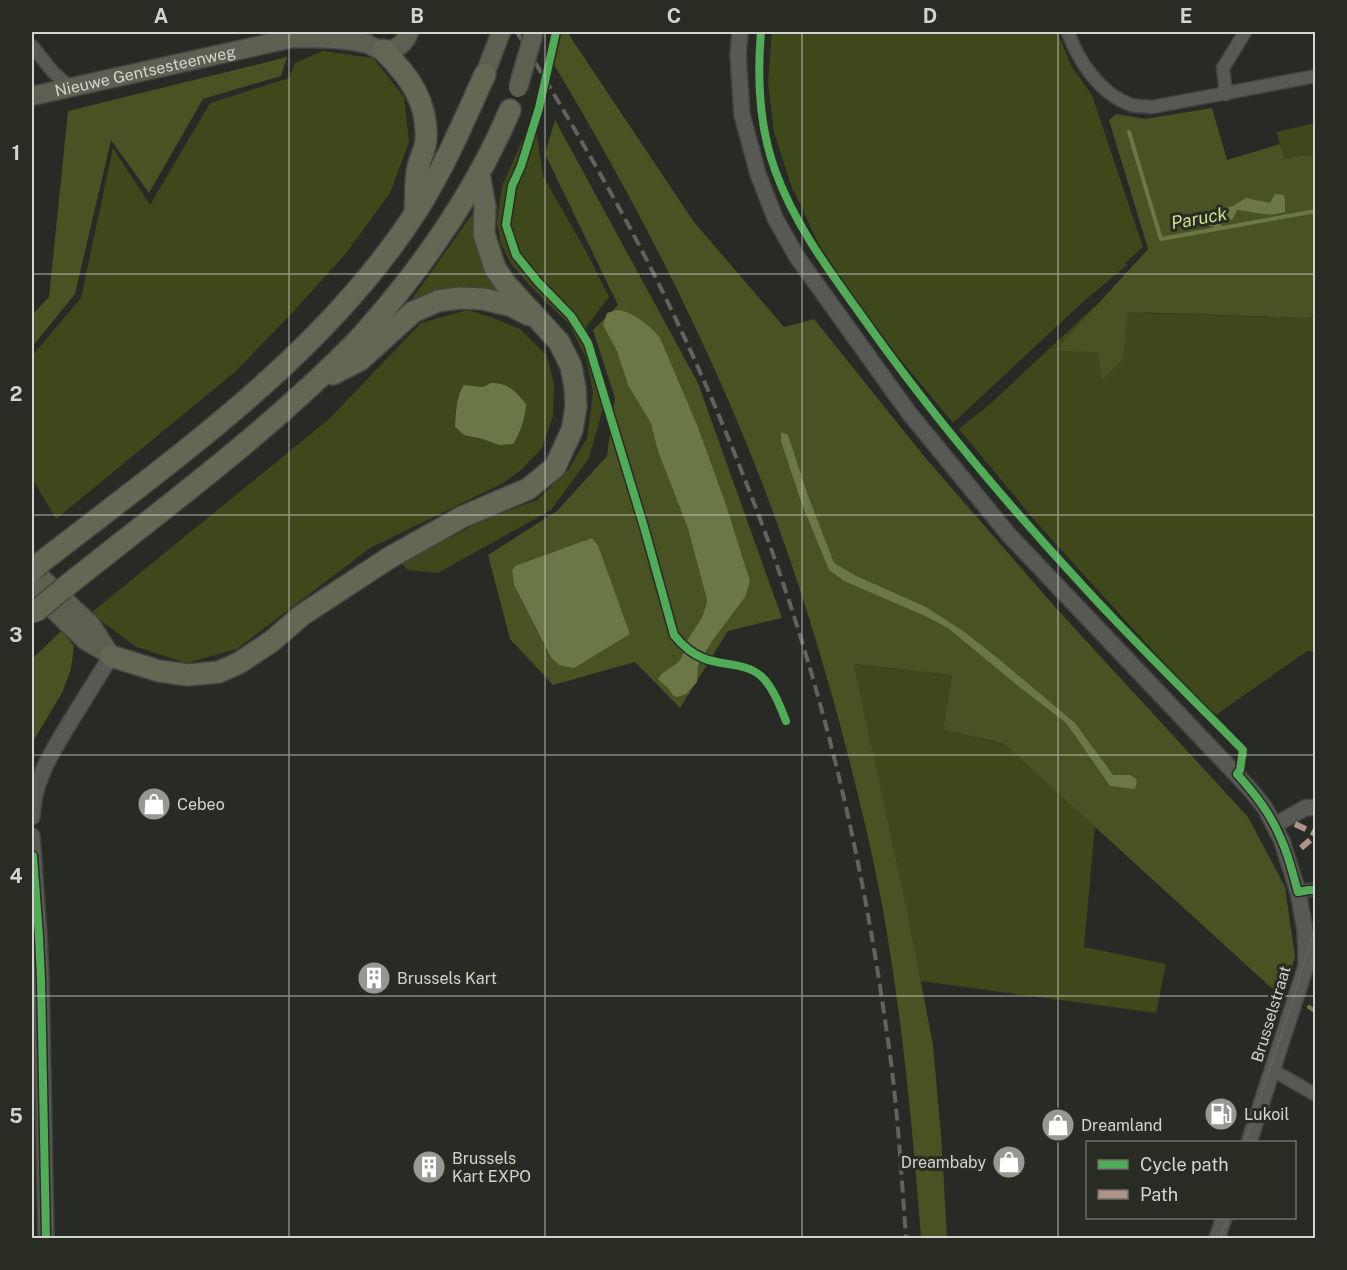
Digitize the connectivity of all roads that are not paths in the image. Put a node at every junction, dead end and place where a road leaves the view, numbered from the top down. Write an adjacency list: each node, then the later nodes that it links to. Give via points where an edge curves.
1 (409, 32): 8 (main road, via 403,43 394,48)
2 (501, 32): 10 (main road)
3 (534, 32): 15 (main road, bridge)
4 (741, 32): 26 (street, Brusselstraat, via 738,55 742,115 758,174 775,218 796,256 909,413 1010,535 1250,789)
5 (1068, 32): 13 (street, via 1093,76 1110,94 1131,105 1152,107)
6 (1245, 32): 13 (street, via 1223,68)
7 (300, 35): 8 (main road, Nieuwe Gentsesteenweg); 12 (main road, Nieuwe Gentsesteenweg)
8 (371, 42): 17 (highway, via 408,77 419,95 426,140 418,167)
9 (32, 46): 12 (street)
10 (485, 74): 17 (highway, via 449,154)
11 (1316, 76): 13 (street)
12 (70, 87): 14 (main road, Nieuwe Gentsesteenweg)
13 (1226, 94)
14 (32, 96)
15 (510, 110): 16 (highway)
16 (479, 173): 18 (highway, via 485,207 484,234 495,267 505,284); 19 (highway, via 405,285 359,339)
17 (415, 213): 20 (highway, via 367,279 292,358 203,435)
18 (539, 320): 19 (highway, via 512,306 483,299 438,301 413,312 360,360); 23 (highway, via 559,342 571,366 576,407 572,430 555,467 528,489 462,517 388,558 302,615 272,641 219,672 188,675 159,671)
19 (311, 386): 22 (highway, bridge, via 264,429)
20 (33, 568): 23 (main road, via 91,625)
21 (32, 589): 23 (main road, via 85,640)
22 (33, 613)
23 (111, 656): 25 (street, via 44,768 36,787)
24 (1316, 807): 26 (street, via 1305,808)
25 (32, 816)
26 (1275, 825): 29 (street, Brusselstraat)
27 (32, 836): 34 (street, via 41,980)
28 (1316, 890): 29 (street)
29 (1298, 892): 30 (street, Brusselstraat, via 1306,966)
30 (1272, 1071): 31 (street); 32 (street, Brusselstraat)
31 (1316, 1095)
32 (1250, 1141)
33 (1224, 1219): 35 (street)
34 (46, 1239)
35 (1216, 1239)

